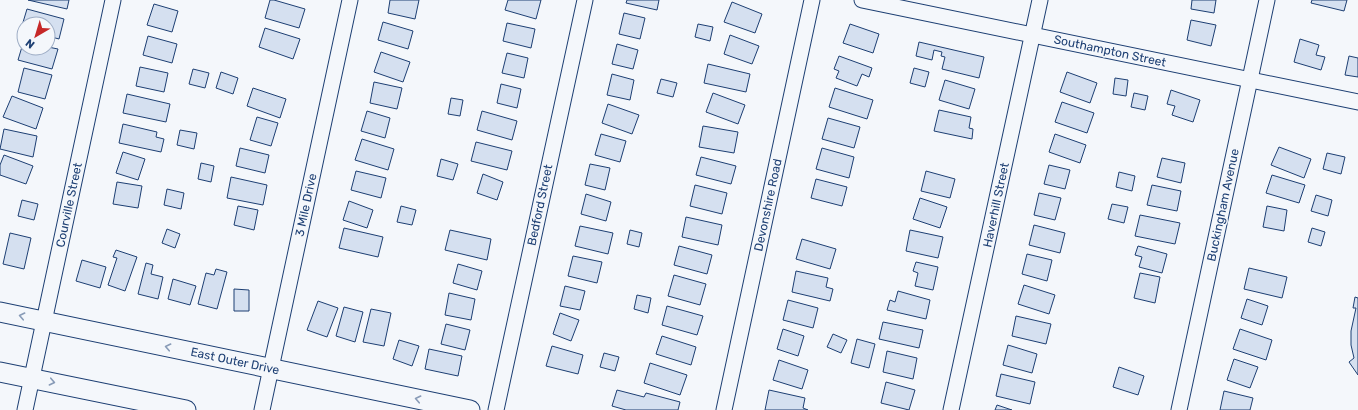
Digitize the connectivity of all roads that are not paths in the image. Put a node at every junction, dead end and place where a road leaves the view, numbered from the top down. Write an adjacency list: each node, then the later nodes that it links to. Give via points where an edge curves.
1 (113, 0): 12 (street, Courville Street)
2 (350, 0): 13 (street, 3 Mile Drive)
3 (585, 0): 20 (street, Bedford Street)
4 (812, 0): 21 (street, Devonshire Road)
5 (862, 0): 8 (street, Southampton Street)
6 (1040, 0): 8 (street, Haverhill Street)
7 (1267, 0): 9 (street, Buckingham Avenue)
8 (1032, 35): 9 (street, Southampton Street); 22 (street, Haverhill Street)
9 (1250, 80): 10 (street, Southampton Street); 23 (street, Buckingham Avenue)
10 (1358, 102)
11 (0, 312): 12 (street, East Outer Drive, one-way to 11)
12 (44, 321): 13 (street, East Outer Drive, one-way to 12); 15 (street, Courville Street)
13 (271, 369): 18 (street, 3 Mile Drive); 19 (street, East Outer Drive, one-way to 13)
14 (0, 372): 15 (street)
15 (32, 378): 16 (street, Courville Street); 17 (street, one-way to 17)
16 (25, 410)
17 (186, 410)
18 (262, 410)
19 (470, 410)
20 (496, 410)
21 (724, 410)
22 (951, 410)
23 (1179, 410)

